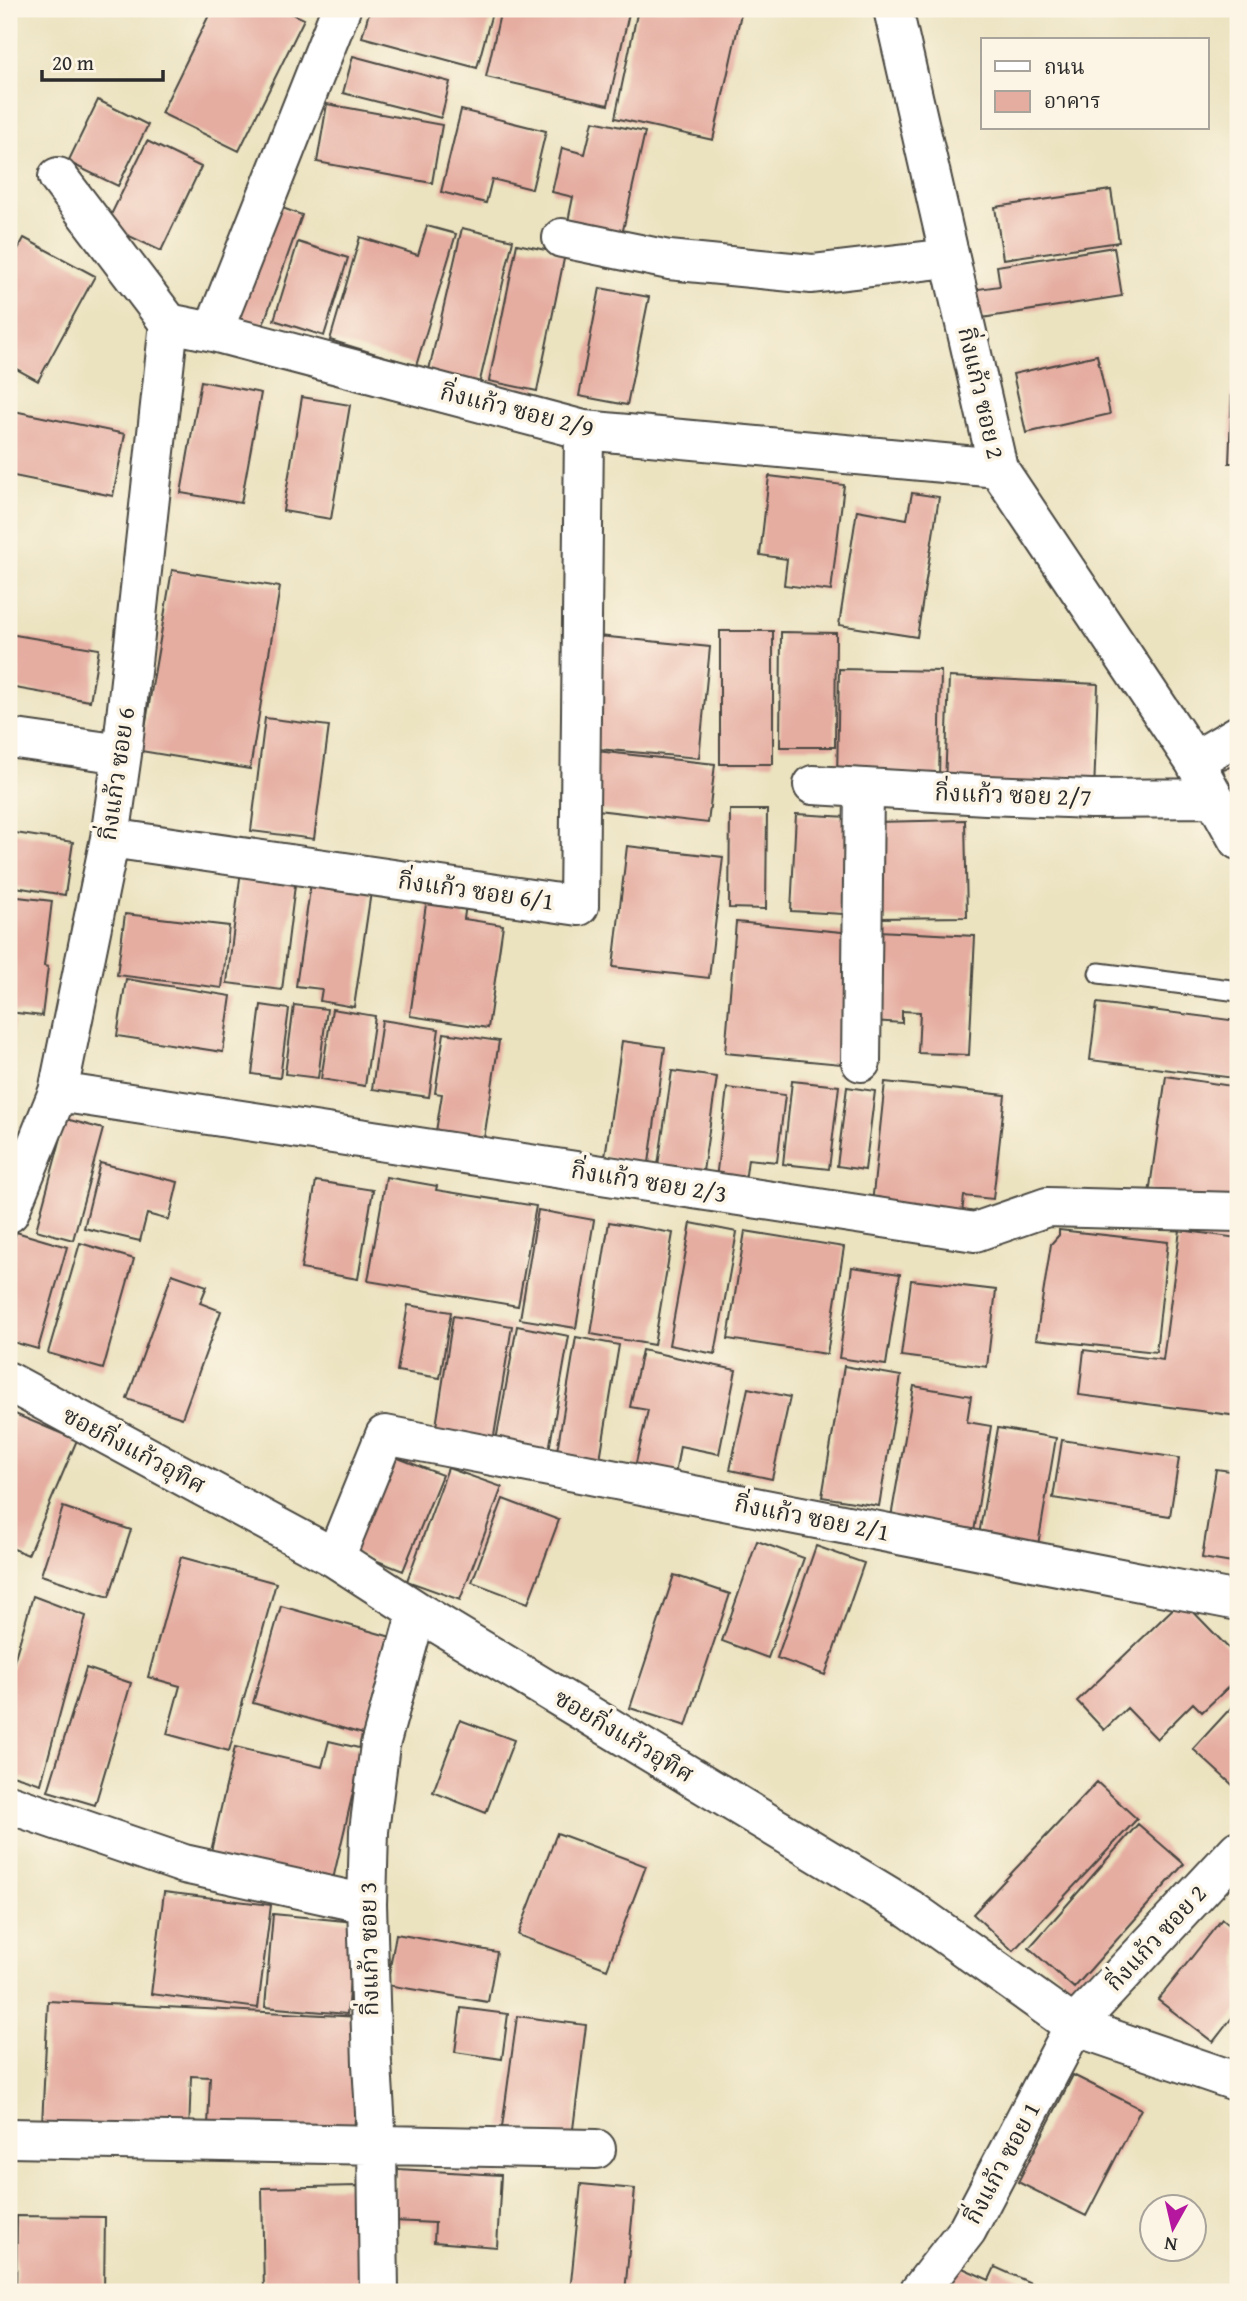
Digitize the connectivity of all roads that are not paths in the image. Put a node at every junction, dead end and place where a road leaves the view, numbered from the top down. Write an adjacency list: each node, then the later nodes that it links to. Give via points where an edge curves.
1 (341, 9): 7 (street)
2 (893, 9): 5 (street, กิ่งแก้ว ซอย 2)
3 (58, 177): 6 (street)
4 (562, 238): 5 (street, via 669,260 812,274)
5 (949, 258): 9 (street, กิ่งแก้ว ซอย 2)
6 (169, 323): 7 (street, กิ่งแก้ว ซอย 2/9); 12 (street, กิ่งแก้ว ซอย 6)
7 (213, 332): 8 (street, กิ่งแก้ว ซอย 2/9)
8 (584, 430): 9 (street, กิ่งแก้ว ซอย 2/9); 17 (street, กิ่งแก้ว ซอย 6/1, via 579,906)
9 (998, 468): 13 (street, กิ่งแก้ว ซอย 2)
10 (1238, 736): 13 (street)
11 (9, 738): 12 (street)
12 (121, 754): 17 (street, กิ่งแก้ว ซอย 6)
13 (1194, 761): 16 (street, กิ่งแก้ว ซอย 2)
14 (813, 785): 15 (street, กิ่งแก้ว ซอย 2/7)
15 (864, 788): 16 (street, กิ่งแก้ว ซอย 2/7, via 1078,799); 21 (street)
16 (1214, 798): 18 (street, กิ่งแก้ว ซอย 2)
17 (110, 838): 22 (street, กิ่งแก้ว ซอย 6)
18 (1238, 840)
19 (1100, 973): 20 (lane)
20 (1238, 991)
21 (861, 1062)
22 (58, 1092): 23 (street, กิ่งแก้ว ซอย 2/3, via 975,1232 1047,1206); 24 (street, กิ่งแก้ว ซอย 6)
23 (1238, 1212)
24 (9, 1213)
25 (9, 1382): 26 (street, ซอยกิ่งแก้วอุทิศ)
26 (335, 1558): 27 (street, กิ่งแก้ว ซอย 2/1, via 385,1435); 28 (street, ซอยกิ่งแก้วอุทิศ)
27 (1238, 1601)
28 (416, 1611): 31 (street, กิ่งแก้ว ซอย 3, via 380,1745 369,1831); 32 (street, ซอยกิ่งแก้วอุทิศ, via 911,1909)
29 (9, 1804): 31 (street, via 184,1864)
30 (1238, 1850): 32 (street, กิ่งแก้ว ซอย 2)
31 (367, 1904): 35 (street, กิ่งแก้ว ซอย 3)
32 (1074, 2026): 33 (street, ซอยกิ่งแก้วอุทิศ); 38 (street, กิ่งแก้ว ซอย 1, via 967,2230)
33 (1238, 2082)
34 (9, 2138): 35 (street)
35 (377, 2145): 36 (street); 37 (street, กิ่งแก้ว ซอย 3)
36 (596, 2149)
37 (379, 2292)
38 (919, 2292)

